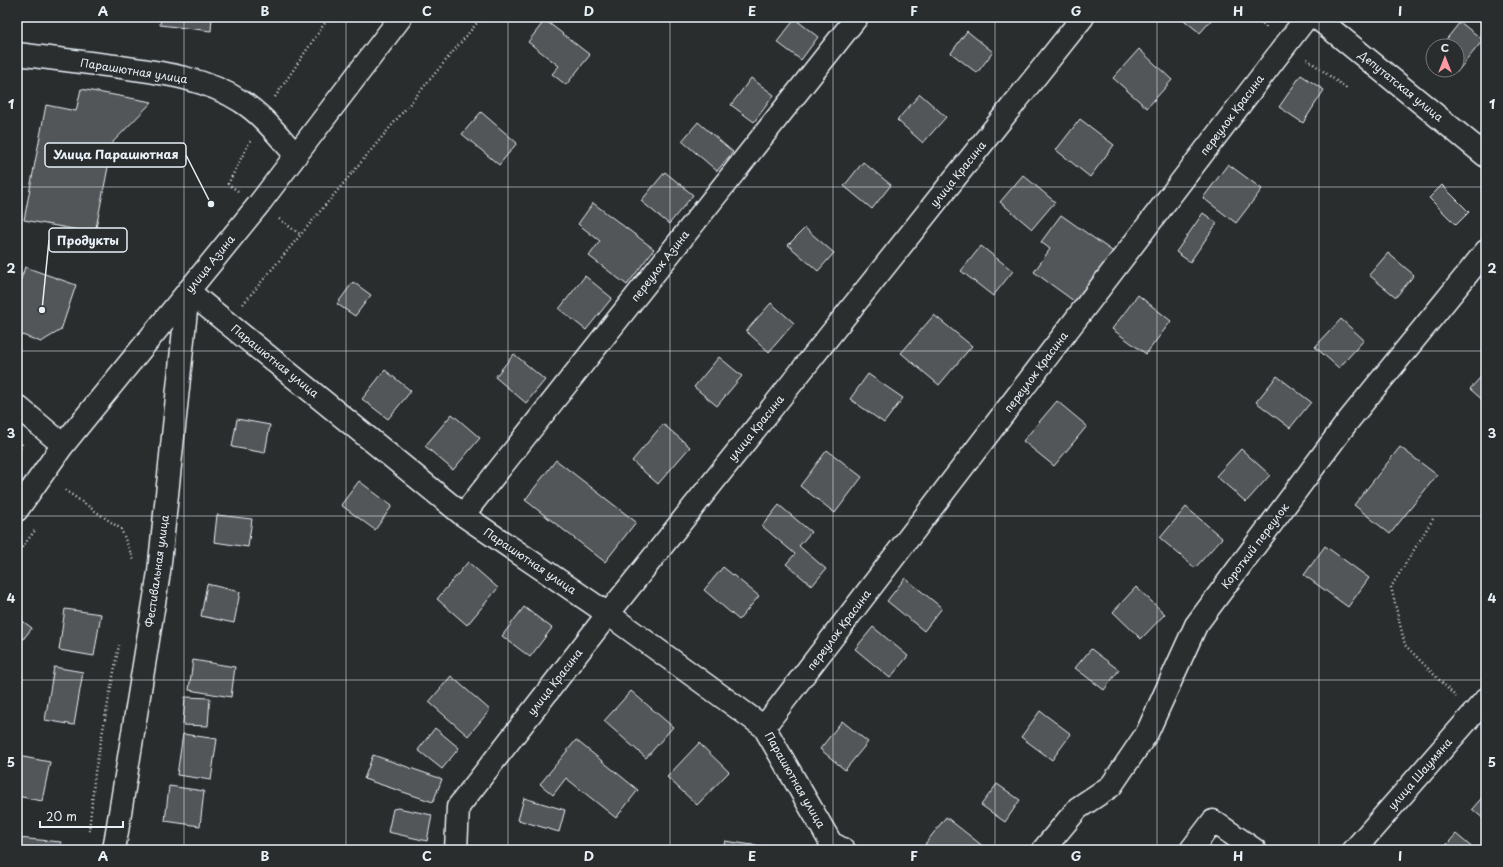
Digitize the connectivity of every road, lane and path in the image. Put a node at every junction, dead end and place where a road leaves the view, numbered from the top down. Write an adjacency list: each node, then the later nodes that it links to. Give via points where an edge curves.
1 (329, 17): 9 (path)
2 (401, 17): 10 (street, улица Азина)
3 (482, 17): 14 (path)
4 (857, 17): 19 (street, переулок Азина)
5 (1084, 17): 22 (street, улица Красина)
6 (1307, 17): 25 (street, переулок Красина)
7 (1316, 17): 11 (street, Депутатская улица)
8 (17, 54): 9 (street, Парашютная улица, via 142,70 191,80 219,89 243,102)
9 (261, 118): 10 (street, Парашютная улица)
10 (296, 155): 13 (street, улица Азина)
11 (1486, 156)
12 (1486, 251): 30 (street, Короткий переулок, via 1348,421 1196,625 1147,733 1111,786 1078,808)
13 (188, 291): 14 (street, Парашютная улица); 16 (street, улица Азина); 28 (street, Фестивальная улица, via 159,572)
14 (228, 323): 19 (street, Парашютная улица)
15 (17, 406): 16 (street)
16 (63, 445): 18 (street, улица Азина)
17 (65, 490): 21 (path, via 122,529)
18 (17, 510)
19 (463, 515): 22 (street, Парашютная улица)
20 (1433, 519): 24 (path, via 1391,587 1405,645)
21 (135, 564)
22 (608, 614): 25 (street, Парашютная улица); 29 (street, улица Красина, via 458,807)
23 (120, 641): 26 (path, via 95,772)
24 (1479, 706): 33 (street, улица Шаумяна)
25 (764, 727): 27 (street, Парашютная улица)
26 (89, 834)
27 (835, 848)
28 (114, 850)
29 (456, 850)
30 (1043, 850)
31 (1191, 850): 32 (street, via 1213,821)
32 (1255, 850)
33 (1354, 850)

